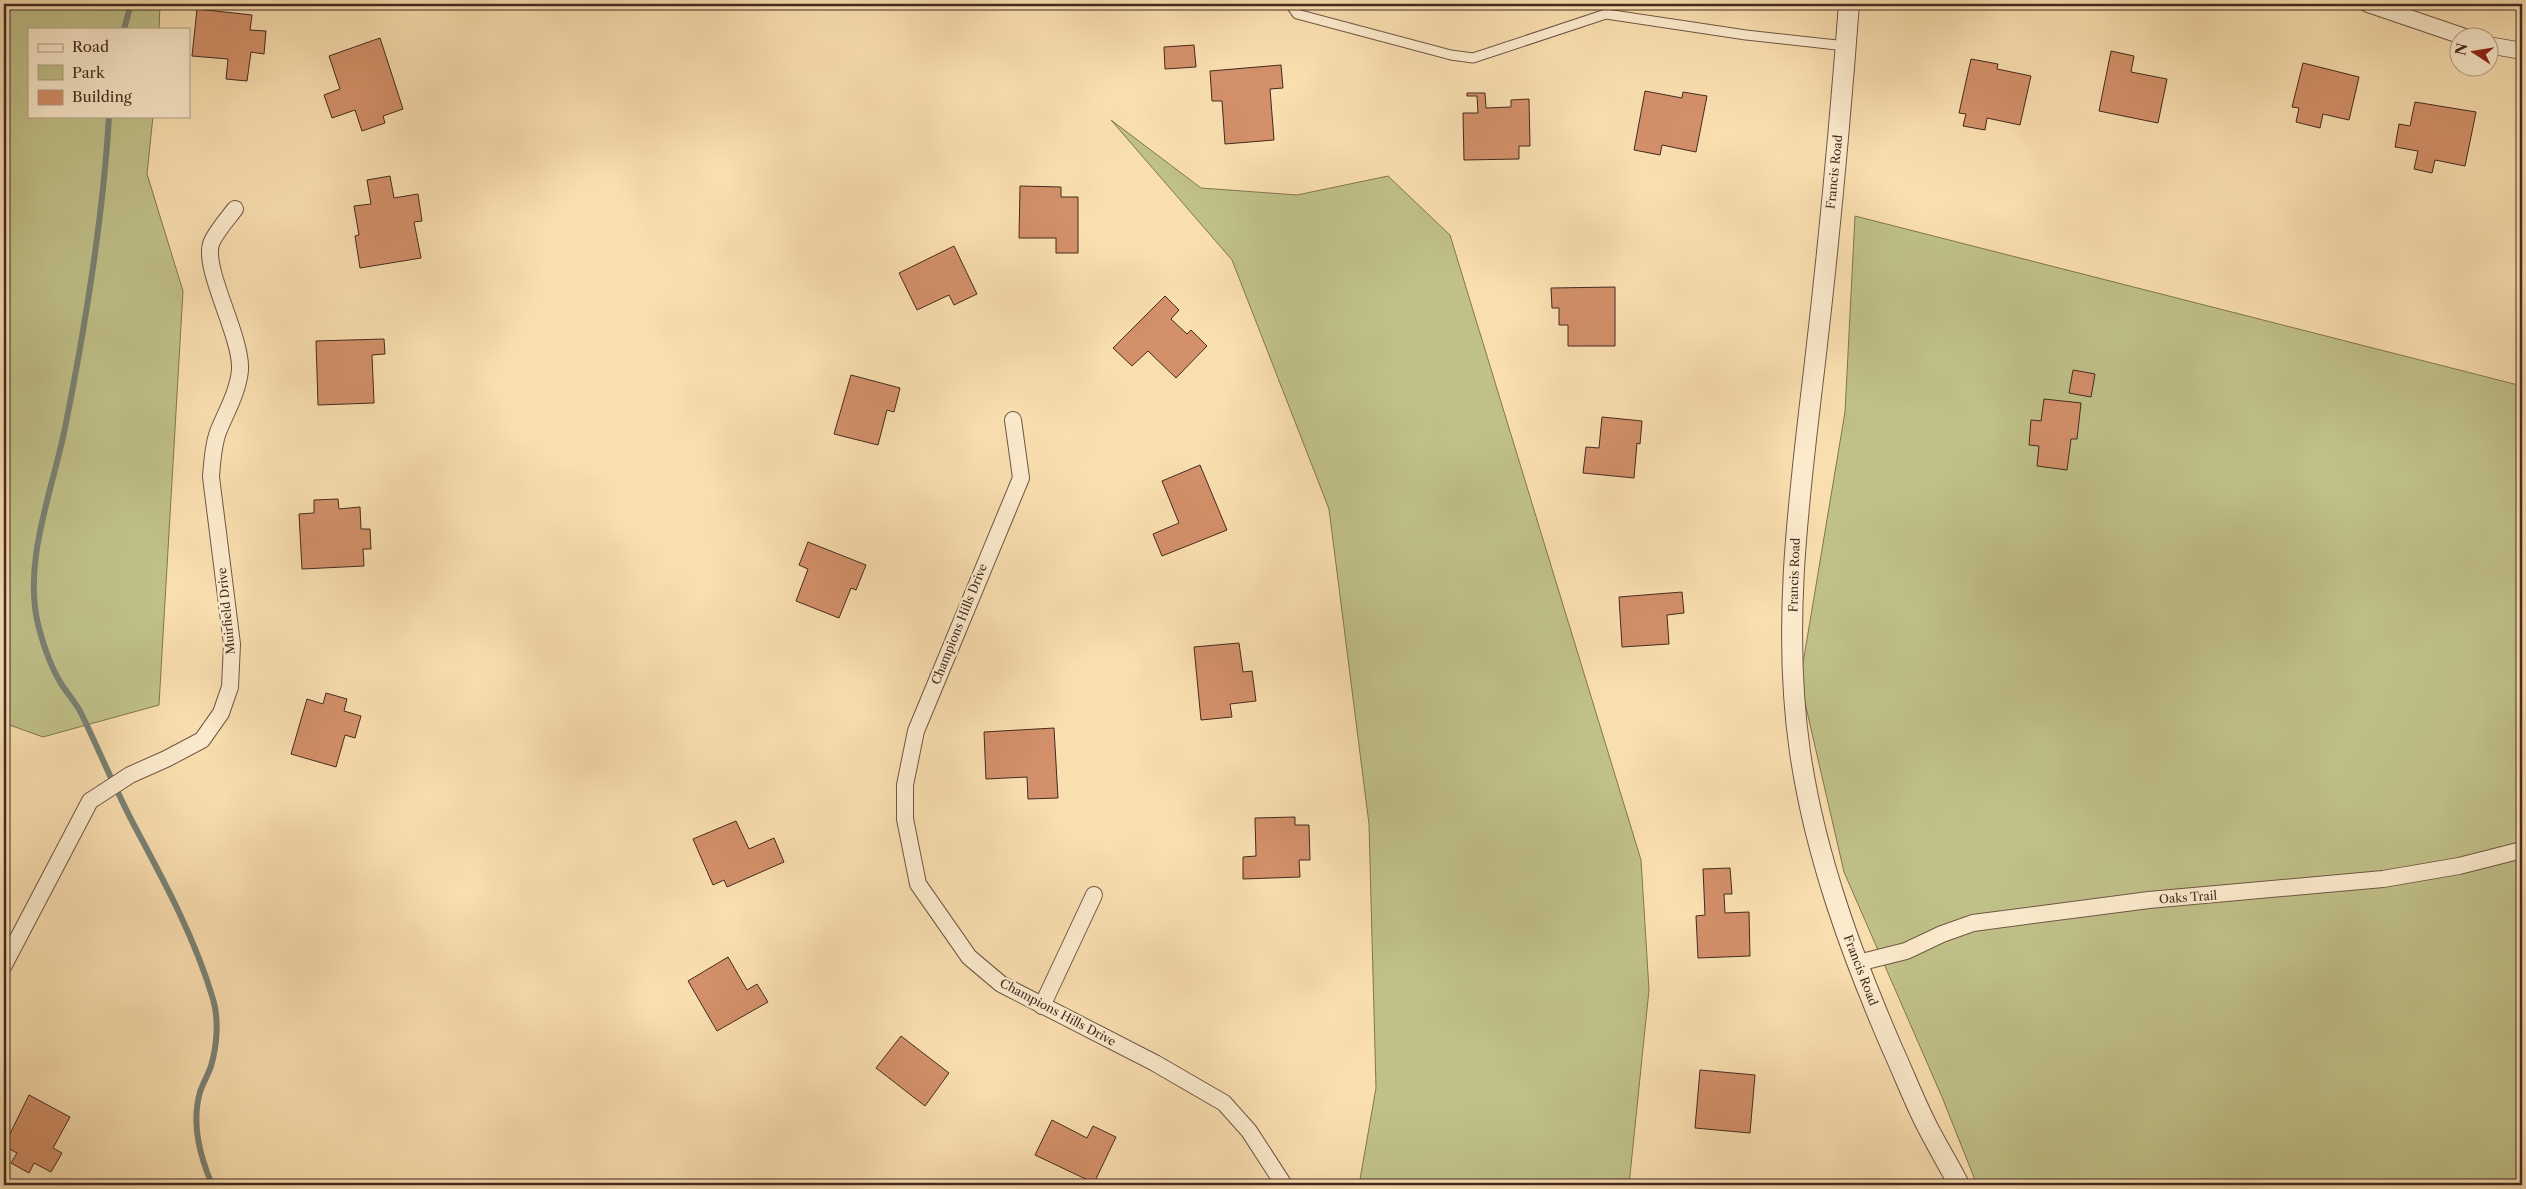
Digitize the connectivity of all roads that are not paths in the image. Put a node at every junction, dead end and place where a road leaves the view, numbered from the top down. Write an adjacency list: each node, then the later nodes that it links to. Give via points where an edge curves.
1 (1290, 4): 5 (lane, via 1297,14 1473,58 1606,14)
2 (1849, 4): 5 (street, Francis Road)
3 (2368, 4): 4 (street)
4 (2448, 31)
5 (1846, 46): 12 (street, Francis Road, via 1796,528 1792,641 1800,750 1813,822)
6 (2498, 47): 7 (street)
7 (2522, 51)
8 (235, 209): 13 (street, Muirfield Drive, via 211,244 212,267 228,314 240,369 235,394 217,434 211,477 232,644 230,687 221,713 202,740 130,775 90,801)
9 (1013, 420): 14 (street, Champions Hills Drive, via 1021,478 916,731 905,785 905,819 918,884 969,957 1000,984)
10 (2522, 850): 12 (street, Oaks Trail, via 2459,866 2382,879 2149,900 1973,923 1906,951)
11 (1094, 895): 14 (street)
12 (1858, 963): 15 (street, Francis Road)
13 (4, 965)
14 (1042, 1006): 16 (street, Champions Hills Drive, via 1155,1063 1224,1103 1248,1131)
15 (1926, 1126): 17 (street, Francis Road); 18 (street, Francis Road)
16 (1284, 1185)
17 (1947, 1185)
18 (1958, 1185)

